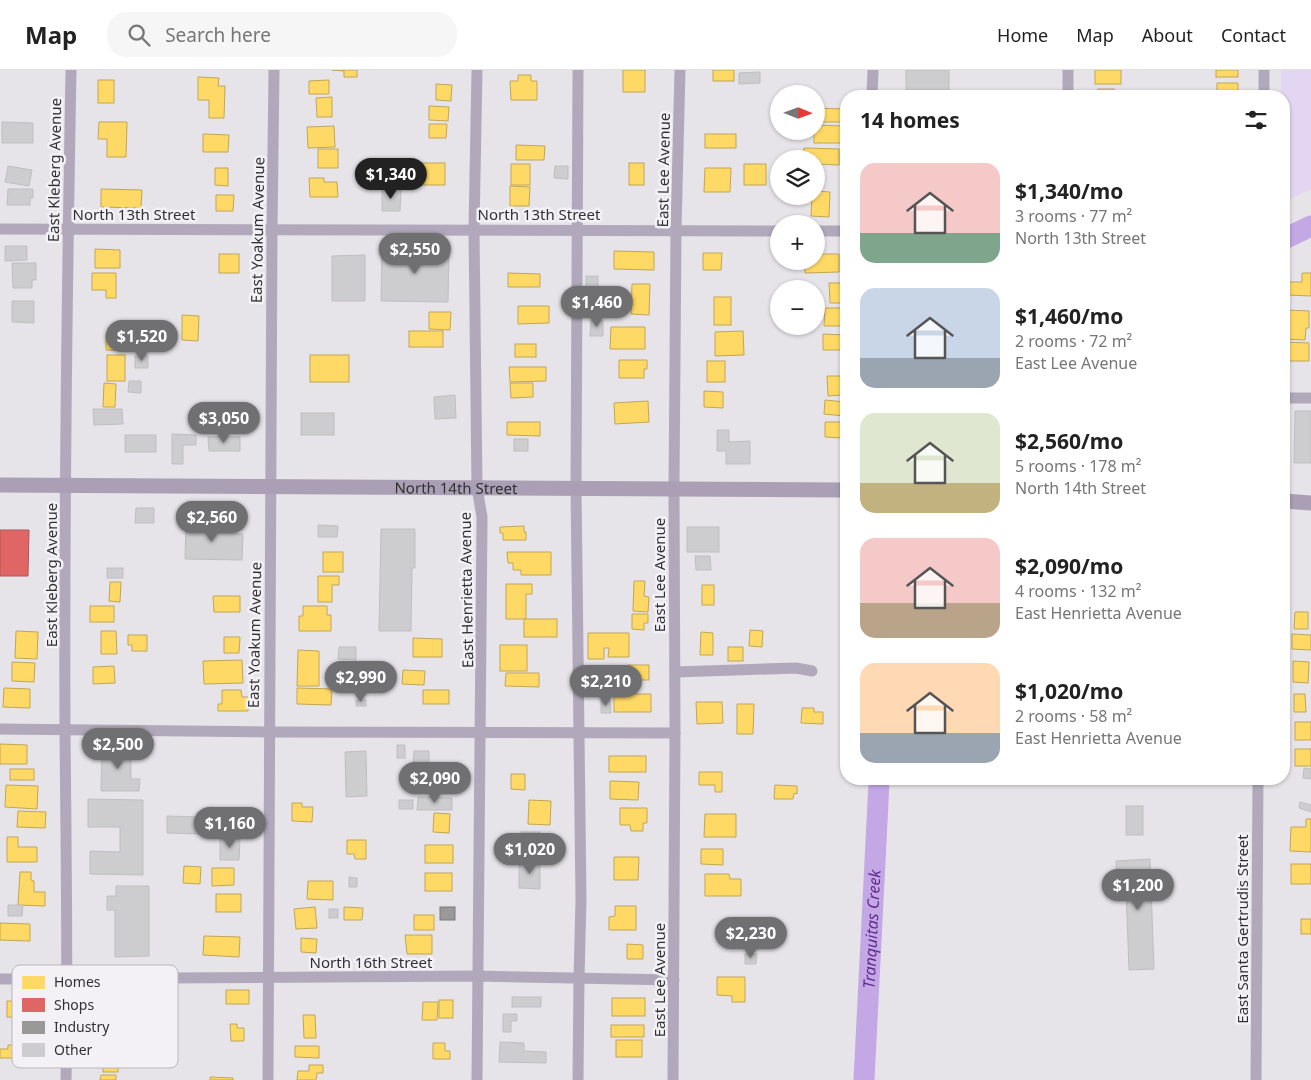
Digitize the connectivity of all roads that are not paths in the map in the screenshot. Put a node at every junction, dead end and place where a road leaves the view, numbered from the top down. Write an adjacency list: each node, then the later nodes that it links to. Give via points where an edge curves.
1 (71, 70): 13 (street, East Kleberg Avenue)
2 (274, 70): 16 (street, East Yoakum Avenue)
3 (477, 70): 14 (street, East Henrietta Avenue)
4 (578, 70): 15 (street)
5 (680, 70): 17 (street, East Lee Avenue)
6 (873, 70): 9 (street)
7 (1068, 70): 10 (street)
8 (1264, 70): 11 (street)
9 (872, 90)
10 (1068, 90)
11 (1264, 90)
12 (0, 229): 13 (street, North 13th Street)
13 (68, 229): 16 (street, North 13th Street); 24 (street, East Kleberg Avenue)
14 (474, 229): 15 (street, North 13th Street); 16 (street, North 13th Street); 27 (street, East Henrietta Avenue)
15 (578, 229): 17 (street, North 13th Street); 26 (street)
16 (272, 230): 25 (street, East Yoakum Avenue)
17 (676, 230): 18 (street, North 13th Street); 28 (street, East Lee Avenue)
18 (770, 231)
19 (825, 231): 20 (street)
20 (840, 232)
21 (1290, 398): 22 (street)
22 (1311, 398)
23 (0, 485): 24 (main road, North 14th Street)
24 (66, 485): 25 (main road, North 14th Street); 35 (street, East Kleberg Avenue)
25 (271, 487): 27 (main road, North 14th Street); 37 (street, East Yoakum Avenue)
26 (576, 487): 27 (main road, North 14th Street); 28 (main road, North 14th Street); 38 (street)
27 (477, 488): 36 (street, East Henrietta Avenue, via 482,517)
28 (674, 489): 29 (main road, North 14th Street); 33 (street, East Lee Avenue)
29 (840, 490)
30 (1290, 501): 31 (main road)
31 (1311, 503)
32 (812, 671): 33 (street, via 796,668)
33 (675, 672): 39 (street, East Lee Avenue)
34 (0, 729): 35 (street)
35 (65, 729): 37 (street); 41 (street, East Kleberg Avenue)
36 (482, 731): 37 (street); 38 (street); 42 (street, East Henrietta Avenue)
37 (268, 732): 44 (street, East Yoakum Avenue)
38 (580, 732): 39 (street); 45 (street, via 582,900)
39 (675, 733): 46 (street, East Lee Avenue)
40 (1258, 785): 51 (street, East Santa Gertrudis Street)
41 (68, 965)
42 (477, 976): 44 (street, North 16th Street); 45 (street, North 16th Street); 48 (street, East Henrietta Avenue)
43 (178, 978): 44 (street, North 16th Street)
44 (268, 978): 47 (street, East Yoakum Avenue)
45 (578, 978): 46 (street, North 16th Street); 49 (street)
46 (674, 980): 50 (street, East Lee Avenue)
47 (268, 1080)
48 (477, 1080)
49 (578, 1080)
50 (673, 1080)
51 (1256, 1080)

